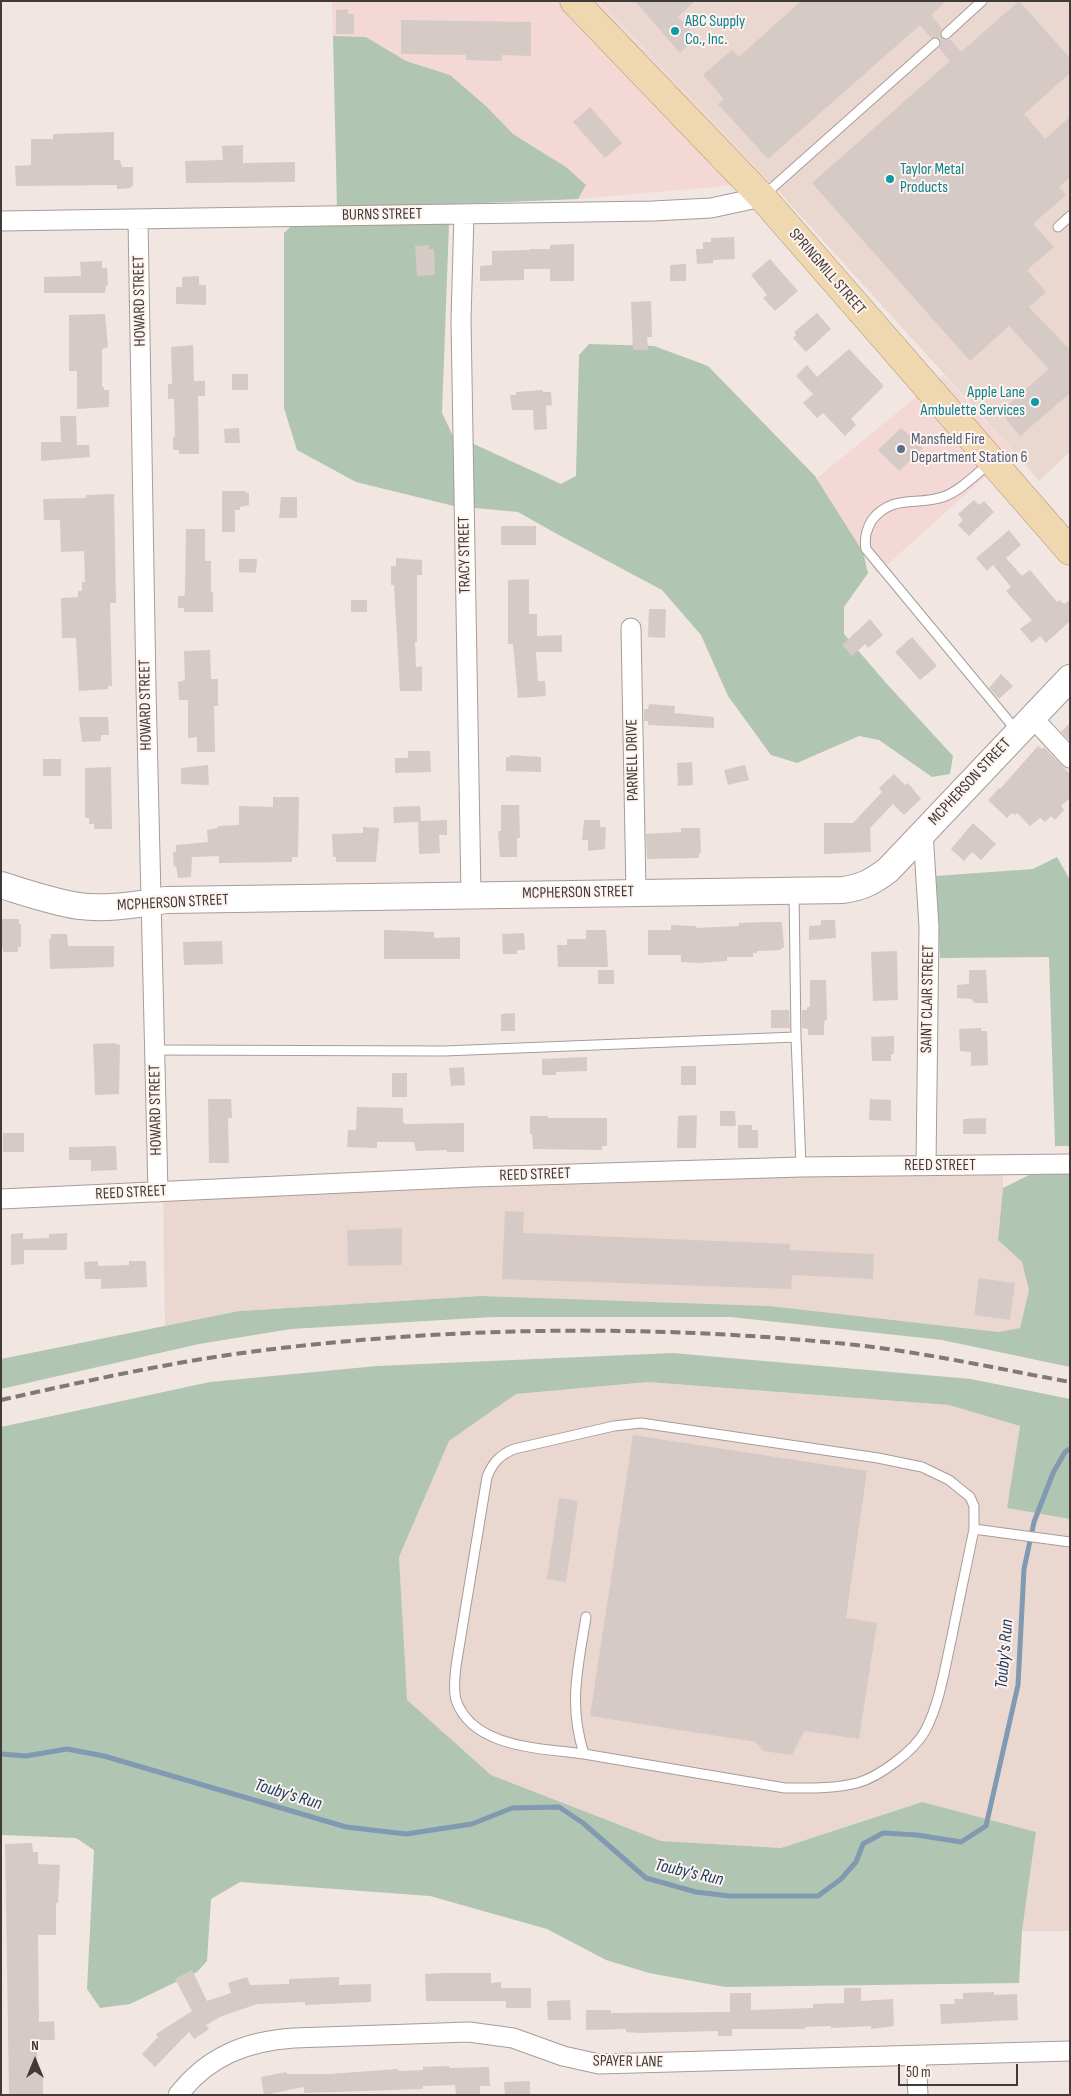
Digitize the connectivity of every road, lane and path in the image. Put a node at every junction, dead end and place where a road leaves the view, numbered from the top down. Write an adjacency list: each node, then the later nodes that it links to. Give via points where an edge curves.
1 (574, 1): 5 (main road, SPRINGMILL STREET)
2 (982, 1): 3 (lane)
3 (946, 34)
4 (935, 44): 5 (lane)
5 (762, 197): 6 (street, BURNS STREET, via 703,209); 11 (main road, SPRINGMILL STREET)
6 (464, 214): 8 (street, BURNS STREET); 21 (street, TRACY STREET, via 461,320)
7 (1070, 216): 10 (lane)
8 (138, 219): 9 (street, BURNS STREET); 22 (street, HOWARD STREET)
9 (1, 222)
10 (1058, 227)
11 (992, 461): 12 (main road, SPRINGMILL STREET); 15 (lane, via 942,498 894,503 881,510 868,527 864,540 866,549)
12 (1070, 551)
13 (631, 628): 20 (street, PARNELL DRIVE)
14 (1070, 678): 15 (street, MCPHERSON STREET)
15 (1024, 724): 16 (street); 17 (street, MCPHERSON STREET)
16 (1070, 758)
17 (922, 832): 19 (street, MCPHERSON STREET, via 888,870 859,888); 26 (street, SAINT CLAIR STREET, via 929,927)
18 (1, 886): 22 (street, MCPHERSON STREET, via 81,906 128,906)
19 (794, 890): 20 (street, MCPHERSON STREET); 23 (lane)
20 (636, 892): 21 (street, MCPHERSON STREET)
21 (471, 895): 22 (street, MCPHERSON STREET)
22 (151, 902): 24 (street, HOWARD STREET)
23 (796, 1037): 24 (lane, via 444,1051); 27 (lane)
24 (155, 1050): 28 (street, HOWARD STREET)
25 (1070, 1164): 26 (street, REED STREET)
26 (926, 1165): 27 (street, REED STREET)
27 (801, 1167): 28 (street, REED STREET, via 473,1177)
28 (158, 1192): 29 (street, REED STREET)
29 (1, 1199)
30 (974, 1528): 31 (lane); 33 (lane, via 944,1675 933,1712 918,1742 875,1776 839,1786 785,1788); 33 (lane, via 974,1506 970,1496 949,1480 922,1467 878,1458 642,1424 594,1430 504,1454 491,1466 487,1477 456,1666 456,1700 469,1720 490,1736 507,1743)
31 (1070, 1542)
32 (586, 1617): 33 (lane, via 574,1704)
33 (584, 1754)
34 (1070, 2051): 35 (street, SPAYER LANE)
35 (916, 2056): 36 (street, SPAYER LANE, via 599,2064 563,2056 513,2038 468,2032 294,2038 251,2044 233,2051 202,2070); 37 (street)
36 (178, 2095)
37 (918, 2095)

